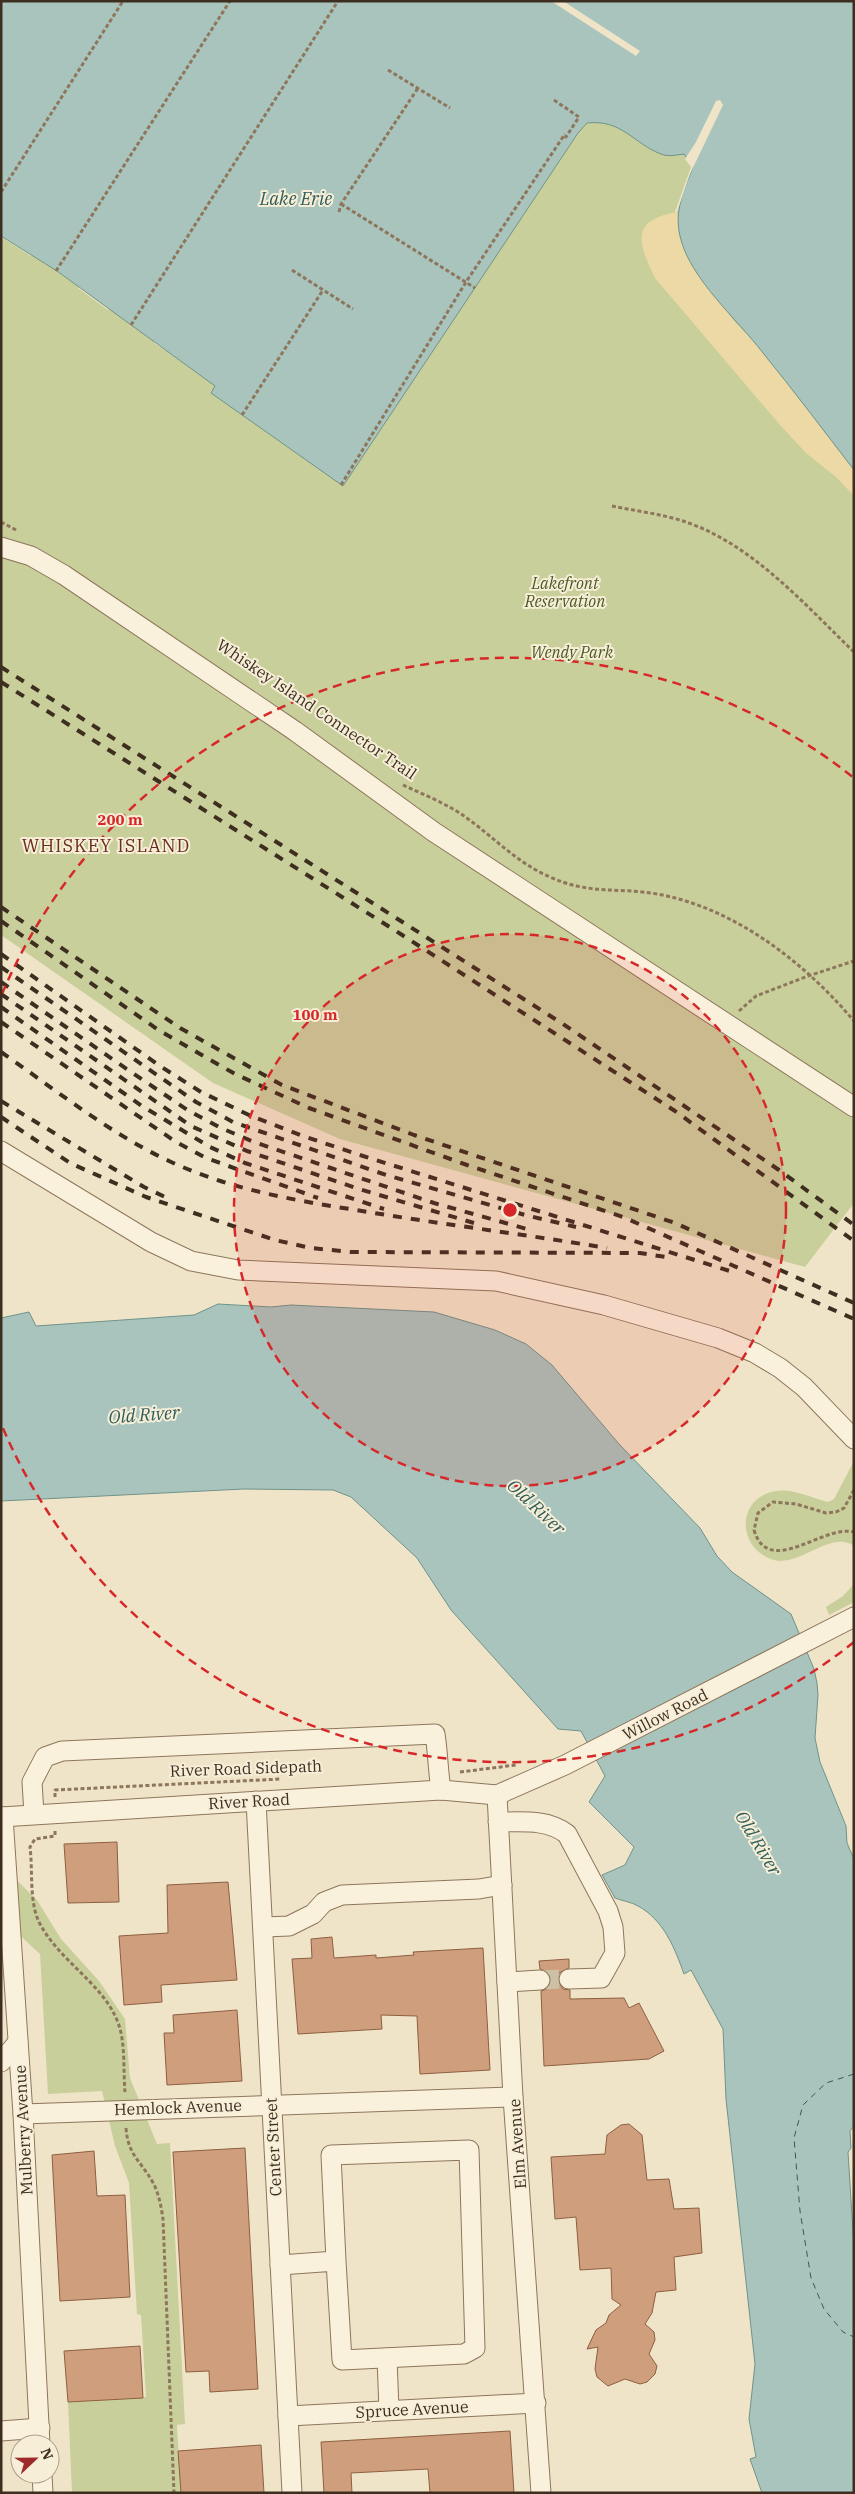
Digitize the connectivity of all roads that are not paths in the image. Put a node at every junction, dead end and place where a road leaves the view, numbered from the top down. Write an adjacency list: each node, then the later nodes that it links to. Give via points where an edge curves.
1 (1, 548): 2 (street, via 30,556 64,575 294,731 434,832)
2 (854, 1107)
3 (1, 1151): 4 (street, via 151,1242 191,1261 238,1270 496,1281 604,1305 718,1338 755,1353 780,1368 817,1400)
4 (854, 1439)
5 (854, 1617): 7 (street, Willow Road, via 565,1765)
6 (439, 1782): 7 (street, River Road); 8 (street, River Road); 9 (street, via 440,1760 435,1734 62,1751 45,1757 32,1782)
7 (497, 1795): 11 (street, Elm Avenue)
8 (256, 1801): 9 (street, River Road); 13 (street, Center Street)
9 (34, 1814): 10 (street, River Road)
10 (2, 1817): 17 (street, Mulberry Avenue)
11 (498, 1822): 12 (street, Elm Avenue); 14 (street, via 545,1823 567,1834 608,1911 615,1953 601,1978)
12 (502, 1885): 13 (street, via 342,1895 324,1902 313,1914 289,1926); 16 (street, Elm Avenue)
13 (264, 1927): 20 (street, Center Street)
14 (569, 1979)
15 (540, 1980): 16 (street)
16 (507, 1982): 19 (street, Elm Avenue)
17 (18, 2042): 18 (street); 21 (street, Mulberry Avenue)
18 (1, 2062)
19 (513, 2096): 20 (street, Hemlock Avenue); 25 (street, Elm Avenue)
20 (271, 2104): 21 (street, Hemlock Avenue); 23 (street, Center Street)
21 (23, 2114): 30 (street, Mulberry Avenue)
22 (336, 2261): 23 (street); 24 (street, via 342,2360); 24 (street, via 331,2155 469,2150 475,2348 464,2354)
23 (280, 2265): 27 (street, Center Street)
24 (387, 2358): 26 (street)
25 (536, 2403): 26 (street, Spruce Avenue); 32 (street, Elm Avenue)
26 (389, 2410): 27 (street, Spruce Avenue)
27 (288, 2416): 31 (street, Center Street)
28 (1, 2431): 29 (street)
29 (24, 2434)
30 (40, 2434)
31 (292, 2493)
32 (541, 2493)

